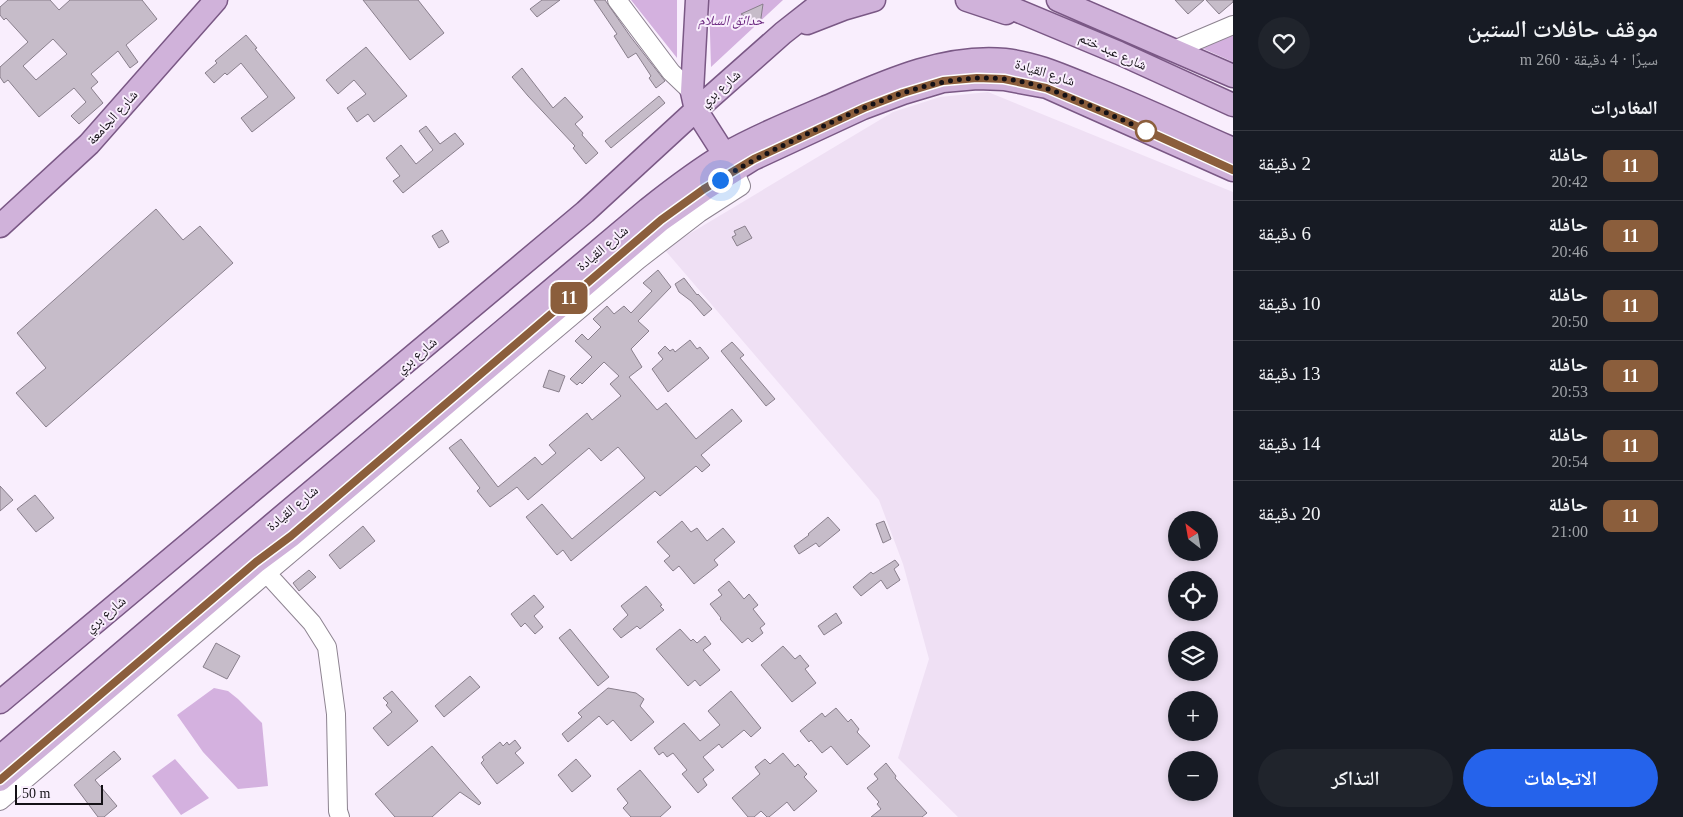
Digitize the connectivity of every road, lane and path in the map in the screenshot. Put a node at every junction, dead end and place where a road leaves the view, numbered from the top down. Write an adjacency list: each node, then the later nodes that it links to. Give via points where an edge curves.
1 (216, 0): 19 (main road, شارع الجامعة, via 89,144)
2 (617, 0): 14 (street)
3 (697, 0): 14 (main road)
4 (824, 0): 11 (main road, شارع بري)
5 (874, 0): 11 (main road)
6 (967, 0): 9 (main road, via 1006,14)
7 (992, 0): 9 (main road, شارع عبد ختم)
8 (1058, 0): 12 (main road, شارع عبد ختم)
9 (1028, 15): 15 (main road, شارع عبد ختم)
10 (1233, 25): 12 (street)
11 (783, 33): 14 (main road, شارع بري)
12 (1174, 50): 13 (main road, شارع عبد ختم)
13 (1233, 76)
14 (694, 101): 17 (main road); 21 (main road, شارع بري, via 578,218)
15 (1233, 105)
16 (1233, 149): 17 (main road, شارع القيادة, via 1050,71 1005,60 974,60 941,65 867,90 795,120)
17 (733, 170): 18 (main road, شارع القيادة, via 871,105 943,81 977,78 1004,79 1046,88); 20 (main road, شارع القيادة, via 661,220 291,536); 22 (main road, شارع القيادة, via 693,175 648,209 113,662)
18 (1233, 170)
19 (0, 226)
20 (261, 568): 22 (main road, شارع القيادة); 26 (street, via 312,623 327,647 336,714)
21 (0, 702)
22 (59, 728): 23 (main road, شارع القيادة); 24 (main road, شارع القيادة); 25 (street, شارع القيادة)
23 (0, 757)
24 (0, 780)
25 (0, 801)
26 (340, 817)

